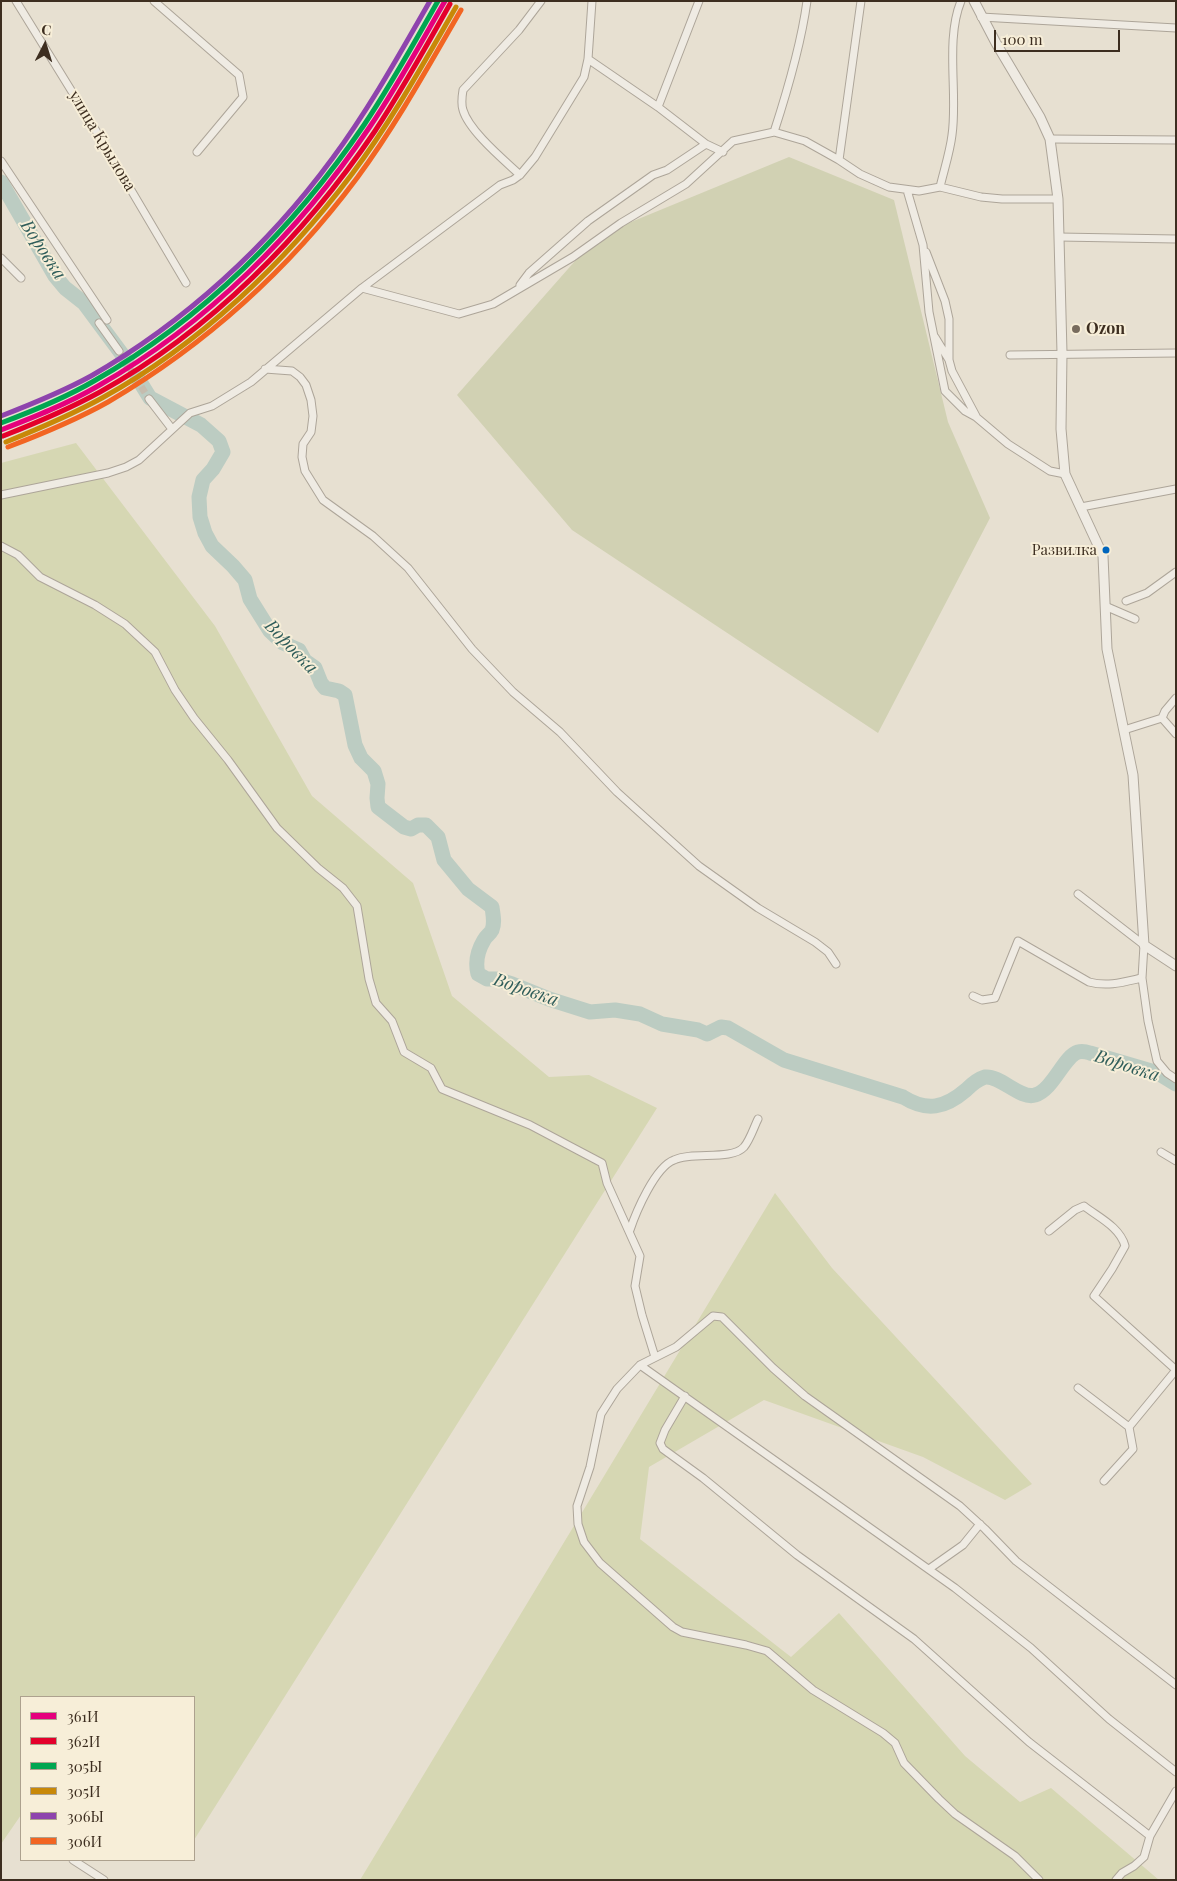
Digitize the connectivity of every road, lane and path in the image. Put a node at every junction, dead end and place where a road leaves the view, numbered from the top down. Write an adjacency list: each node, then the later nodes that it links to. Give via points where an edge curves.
1 (16, 1): 31 (street, улица Крылова)
2 (154, 1): 18 (street, via 238,75 243,97)
3 (542, 1): 22 (street, via 463,90 463,110 471,125)
4 (592, 1): 12 (street)
5 (699, 1): 13 (street)
6 (807, 1): 14 (street)
7 (862, 1): 20 (street)
8 (961, 1): 23 (street, via 954,33 952,135)
9 (974, 1): 10 (street)
10 (981, 17): 11 (street); 15 (street)
11 (1176, 28)
12 (588, 59): 13 (street); 22 (street, via 584,77 535,157)
13 (658, 107): 17 (street)
14 (774, 132): 19 (street, via 733,141); 20 (street, via 805,141)
15 (1050, 139): 16 (street); 25 (street)
16 (1176, 140)
17 (706, 144): 19 (street); 33 (street, via 653,176 588,222 529,274)
18 (198, 152)
19 (723, 152): 33 (street, via 680,188)
20 (839, 160): 24 (street, via 877,183)
21 (1, 161): 34 (street)
22 (520, 175): 32 (street, via 500,185)
23 (940, 187): 24 (street); 25 (street, via 981,197)
24 (906, 190): 28 (street)
25 (1058, 199): 26 (street)
26 (1059, 237): 27 (street); 38 (street)
27 (1176, 239)
28 (923, 245): 36 (street); 41 (street, via 945,301 949,319)
29 (1, 258): 30 (street)
30 (21, 278)
31 (186, 283)
32 (362, 288): 33 (street, via 459,314 493,304); 42 (street)
33 (517, 290)
34 (107, 320)
35 (99, 324): 37 (street)
36 (933, 333): 41 (street); 44 (street, via 945,391)
37 (119, 351)
38 (1062, 353): 39 (street); 40 (street); 46 (street, via 1060,428)
39 (1176, 353)
40 (1010, 355)
41 (949, 360): 44 (street)
42 (265, 369): 45 (street, via 251,382 212,406 190,412); 61 (street, via 292,371 306,385 312,400 313,416 302,456 306,472 323,500 373,536 408,568 472,649 513,692 560,732 617,792 699,866 758,908 815,942)
43 (149, 399): 45 (street)
44 (976, 417): 46 (street, via 1008,444 1050,471)
45 (172, 429): 48 (street, via 139,460 126,467)
46 (1065, 474): 49 (street)
47 (1176, 490): 49 (street)
48 (1, 495)
49 (1081, 507): 53 (street, via 1103,556)
50 (1, 546): 69 (street, via 18,554 40,577 125,624 155,652 174,690 277,828 343,888 357,906 376,1003 392,1021 404,1052 431,1068 442,1090 530,1125 602,1163 607,1183)
51 (1176, 572): 52 (street, via 1147,593)
52 (1126, 601)
53 (1105, 606): 54 (street); 57 (street, via 1107,649)
54 (1134, 619)
55 (1176, 698): 56 (street)
56 (1162, 718): 57 (street); 58 (street)
57 (1124, 730): 60 (street, via 1133,775)
58 (1176, 734)
59 (1078, 894): 60 (street)
60 (1144, 946): 62 (street); 63 (street)
61 (836, 964)
62 (1176, 966)
63 (1142, 978): 64 (street, via 1102,985 1089,982 1018,941 995,998 982,1000); 65 (street, via 1157,1061)
64 (973, 996)
65 (1176, 1078)
66 (758, 1120): 69 (street, via 744,1147 729,1155 703,1154 672,1160 654,1178)
67 (1161, 1152): 68 (street)
68 (1176, 1161)
69 (630, 1230): 71 (street, via 640,1256 635,1286)
70 (1049, 1231): 75 (street, via 1084,1206 1123,1238 1125,1246 1094,1296 1176,1370)
71 (656, 1357): 72 (street); 77 (street, via 676,1347 713,1316 722,1317 805,1396 960,1506)
72 (640, 1365): 74 (street); 85 (street, via 617,1389 601,1414 590,1467 577,1506 584,1542 600,1563 673,1627 682,1632 767,1651 813,1690 883,1733 895,1743 904,1764 939,1799 955,1814 1016,1856)
73 (1078, 1388): 75 (street)
74 (685, 1396): 78 (street); 82 (street, via 665,1430 660,1443 663,1449 797,1555 914,1639 1029,1742)
75 (1129, 1427): 76 (street, via 1132,1449)
76 (1104, 1481)
77 (980, 1524): 78 (street, via 963,1545); 79 (street, via 1016,1560)
78 (929, 1569): 80 (street, via 1031,1648 1109,1719)
79 (1176, 1685)
80 (1176, 1772)
81 (1176, 1791): 82 (street)
82 (1150, 1836): 86 (street, via 1144,1857)
83 (75, 1861): 84 (street)
84 (104, 1880)
85 (1039, 1880)
86 (1116, 1880)

